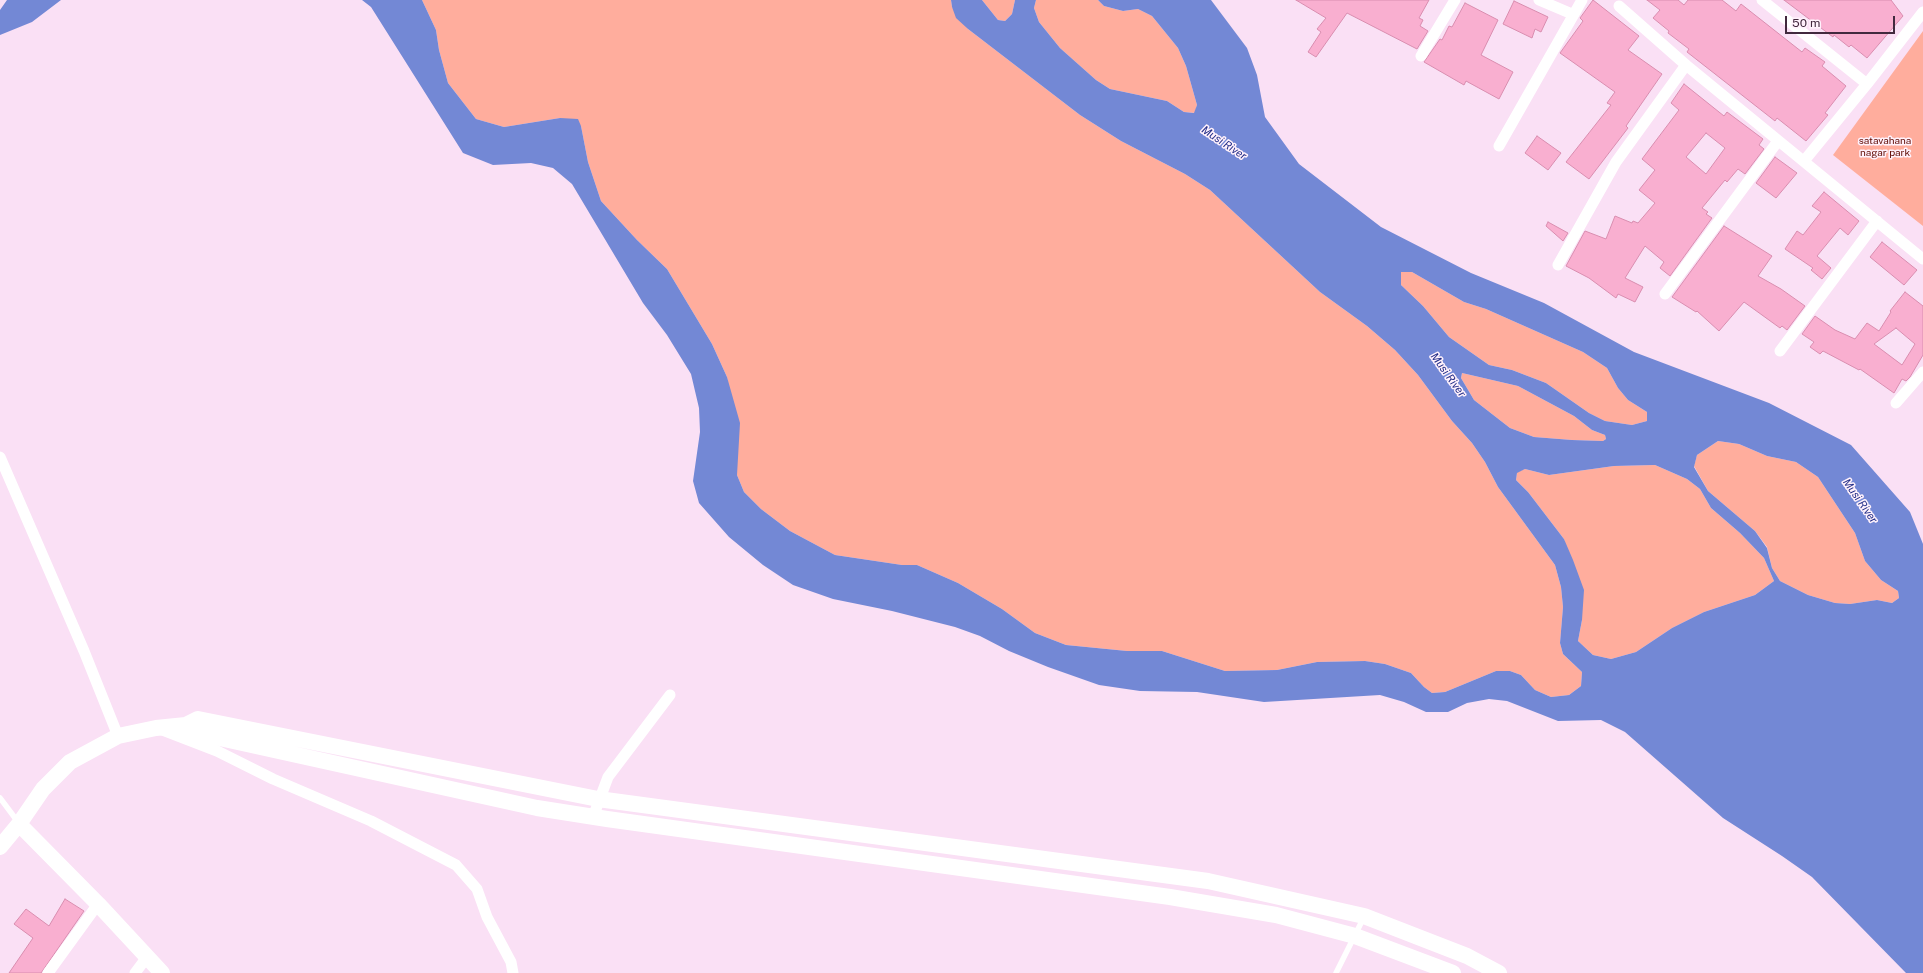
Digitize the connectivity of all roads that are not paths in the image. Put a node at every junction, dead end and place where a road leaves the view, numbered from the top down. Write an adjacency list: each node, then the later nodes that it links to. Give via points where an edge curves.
1 (1455, 0): 8 (street)
2 (1539, 0): 7 (street)
3 (1582, 0): 7 (street)
4 (1762, 0): 10 (street)
5 (1619, 6): 9 (street)
6 (1923, 12): 10 (street)
7 (1572, 14): 12 (street)
8 (1421, 56)
9 (1686, 65): 11 (street); 16 (street, via 1616,162)
10 (1867, 84): 13 (street)
11 (1778, 140): 13 (street); 17 (street)
12 (1499, 146)
13 (1804, 161): 14 (street)
14 (1878, 221): 15 (street); 18 (street)
15 (1923, 259)
16 (1558, 265)
17 (1665, 294)
18 (1780, 351)
19 (1923, 372): 20 (street)
20 (1896, 403)
21 (0, 457): 25 (street)
22 (670, 695): 27 (street, via 608,777)
23 (186, 725): 24 (street); 27 (street, via 198,719); 28 (street, via 204,735 537,808)
24 (156, 728): 25 (street); 38 (street, via 216,751 273,779 371,821 456,865 477,889 487,917 511,962)
25 (118, 736): 29 (street, via 70,762 43,789)
26 (0, 798): 29 (lane)
27 (598, 799): 28 (street); 32 (street, via 1208,881)
28 (593, 817): 33 (street, via 1170,897 1276,915)
29 (19, 824): 30 (street); 31 (street)
30 (0, 847)
31 (98, 904): 34 (street); 35 (street)
32 (1364, 916): 33 (lane); 41 (street, via 1467,956)
33 (1355, 936): 39 (lane); 40 (street)
34 (146, 957): 36 (street); 37 (street)
35 (48, 973)
36 (135, 973)
37 (162, 973)
38 (512, 973)
39 (1336, 973)
40 (1453, 973)
41 (1500, 973)

